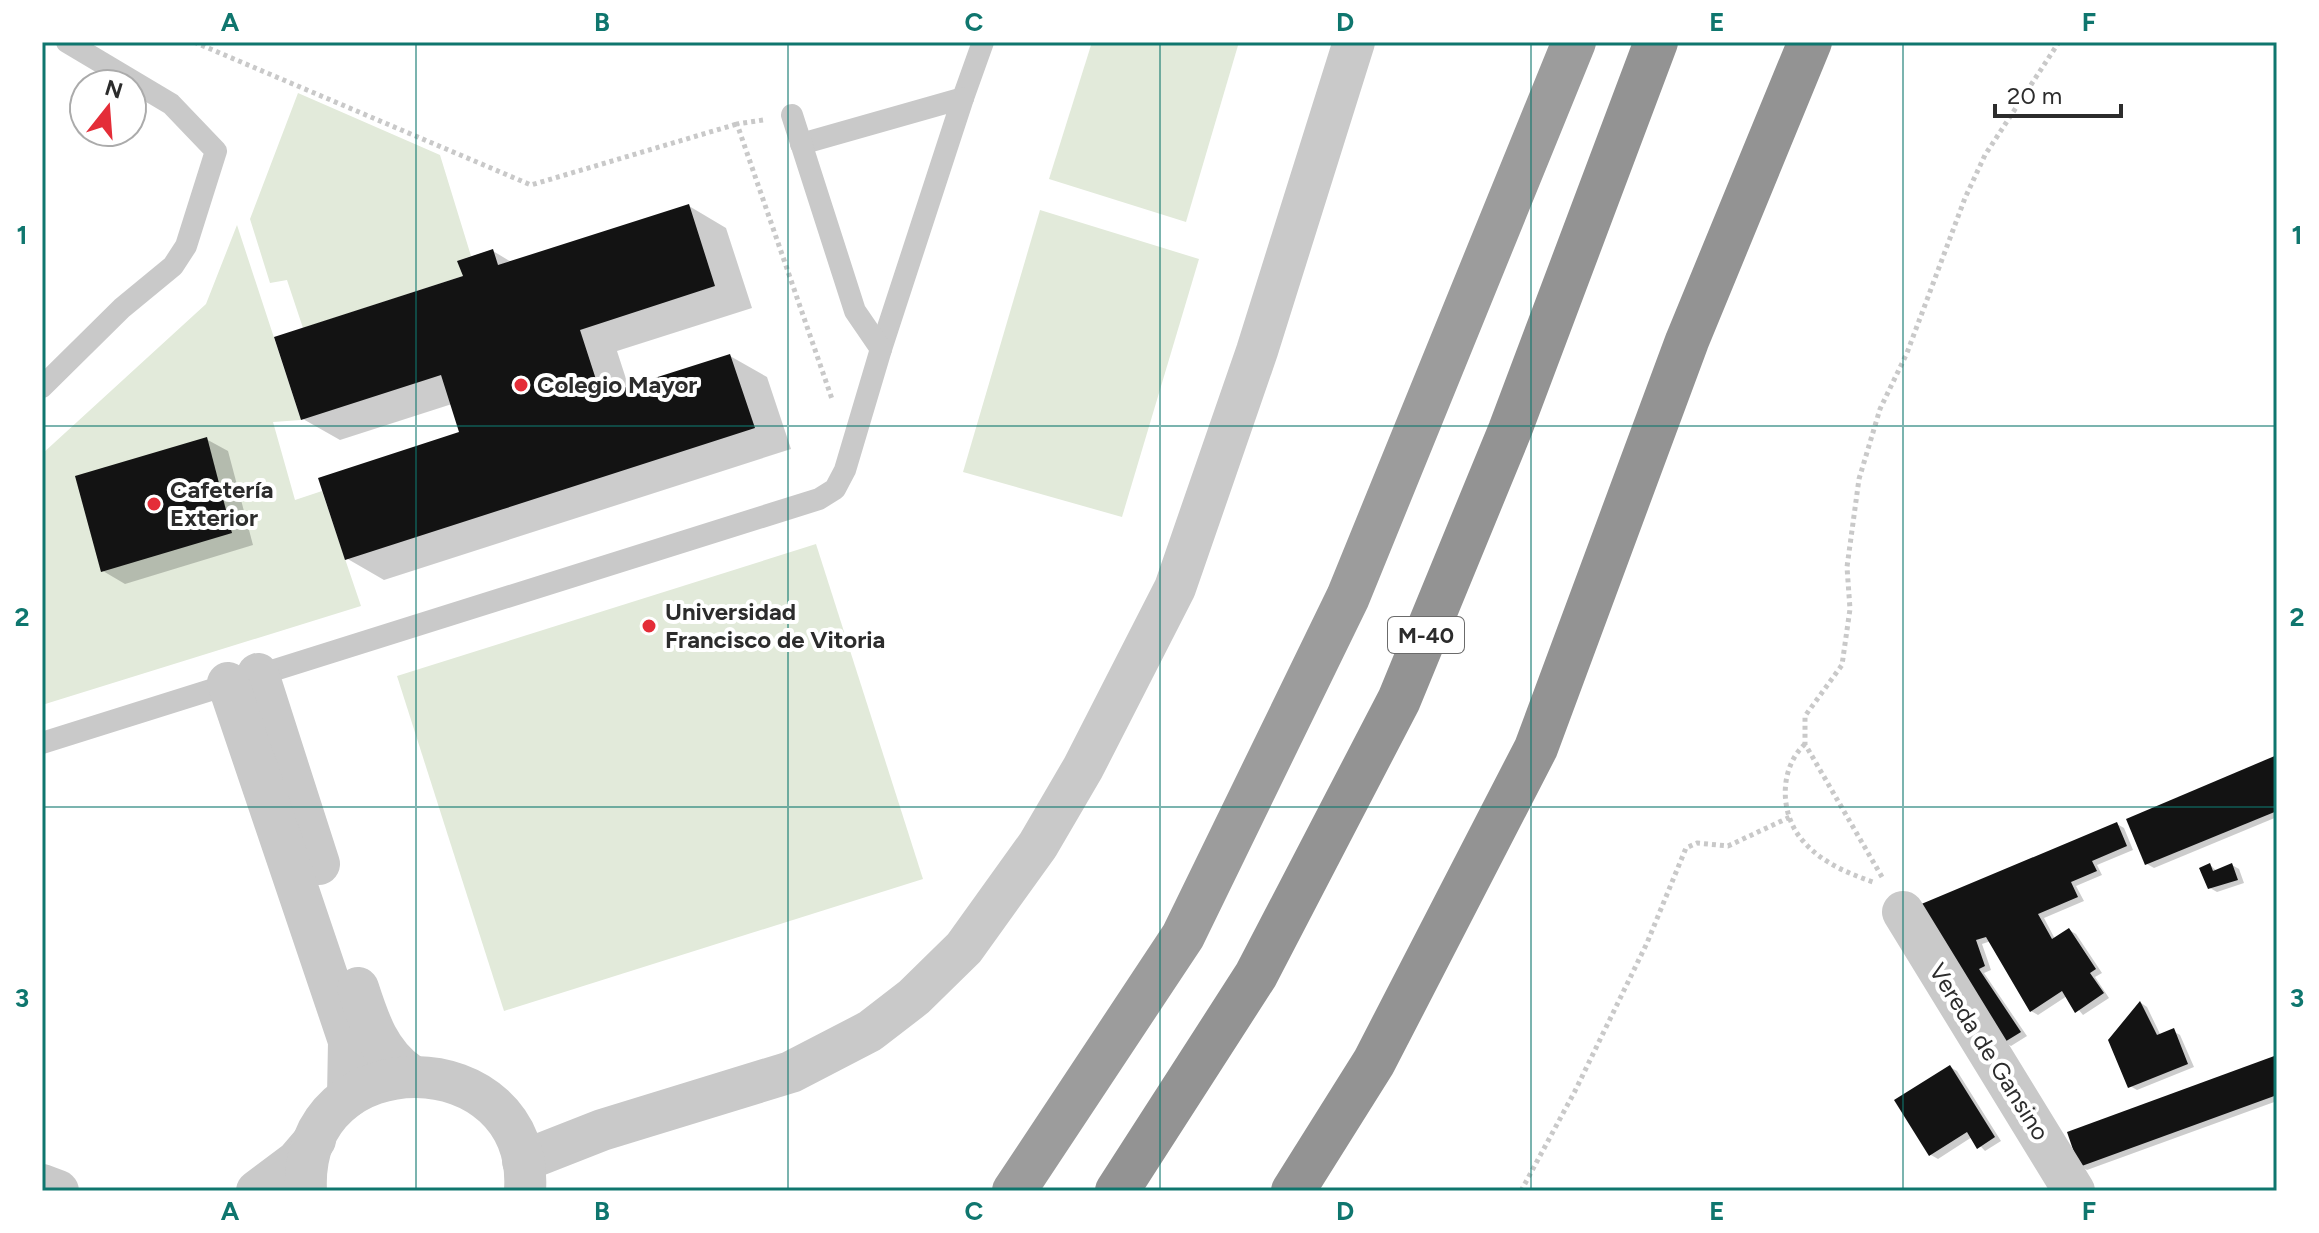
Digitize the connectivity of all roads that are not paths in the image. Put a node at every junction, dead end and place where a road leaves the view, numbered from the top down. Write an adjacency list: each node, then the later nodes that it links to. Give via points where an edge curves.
1 (67, 42): 11 (lane, via 171,104 216,151 186,246 173,266)
2 (983, 42): 7 (lane)
3 (1354, 42): 18 (street, via 1257,351 1175,588 1038,845 964,948 870,1031 791,1072 602,1130)
4 (1574, 42): 23 (highway, via 1348,597 1232,837 1183,936)
5 (1656, 42): 24 (highway, M-40, via 1510,430 1399,700 1256,975)
6 (1810, 42): 25 (highway, via 1687,341 1536,748 1374,1062)
7 (963, 98): 9 (lane); 10 (lane)
8 (792, 115): 9 (lane)
9 (801, 144): 10 (lane, via 855,311)
10 (881, 349): 12 (lane, via 845,470 835,489 819,499)
11 (42, 387)
12 (243, 679): 13 (lane); 15 (street, via 371,1027 391,1062); 16 (street, via 349,1041)
13 (42, 743)
14 (1896, 900): 26 (street, Vereda de Gansino)
15 (409, 1074): 16 (street, via 377,1081); 18 (street, via 440,1077 469,1088 503,1119)
16 (348, 1097): 17 (street, via 328,1116)
17 (315, 1140): 21 (street); 22 (street)
18 (524, 1176)
19 (42, 1185): 20 (street)
20 (58, 1191)
21 (257, 1191)
22 (306, 1191)
23 (1014, 1191)
24 (1117, 1191)
25 (1293, 1191)
26 (2074, 1191)

